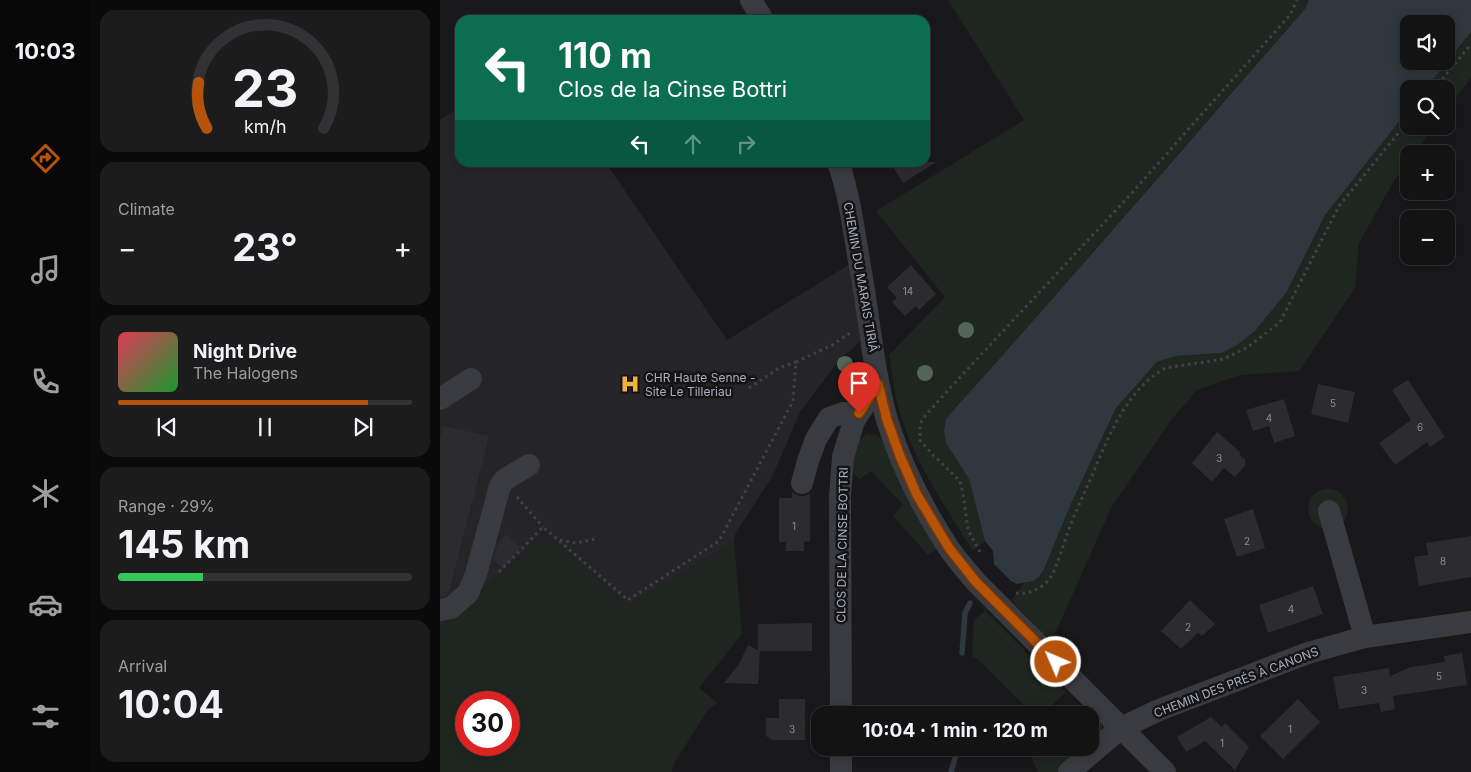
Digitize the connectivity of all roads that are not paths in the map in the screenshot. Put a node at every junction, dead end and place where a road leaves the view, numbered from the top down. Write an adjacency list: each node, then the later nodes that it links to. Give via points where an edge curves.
1 (751, 0): 2 (street)
2 (760, 15)
3 (840, 167): 5 (street, CHEMIN DU MARAIS TIRIÂ, via 850,208)
4 (471, 379): 6 (street)
5 (878, 384): 7 (street, CLOS DE LA CINSE BOTTRI); 15 (street, CHEMIN DU MARAIS TIRIÂ, via 900,456 917,495 949,548 976,582)
6 (440, 399)
7 (859, 413): 9 (street, via 843,413 829,418 816,439); 14 (street, CLOS DE LA CINSE BOTTRI, via 843,457 840,496)
8 (529, 465): 11 (street, via 504,480 500,486 468,593 451,608)
9 (802, 483)
10 (1329, 511): 13 (street)
11 (440, 610)
12 (1471, 622): 13 (street, CHEMIN DES PRÉS À CANONS)
13 (1365, 637): 15 (street, CHEMIN DES PRÉS À CANONS, via 1308,653 1158,710)
14 (841, 706)
15 (1121, 728): 18 (street, CHEMIN DES PRÉS À CANONS); 19 (street, CHEMIN DU MARAIS TIRIÂ)
16 (841, 756): 17 (street)
17 (841, 772)
18 (1069, 772)
19 (1165, 772)

